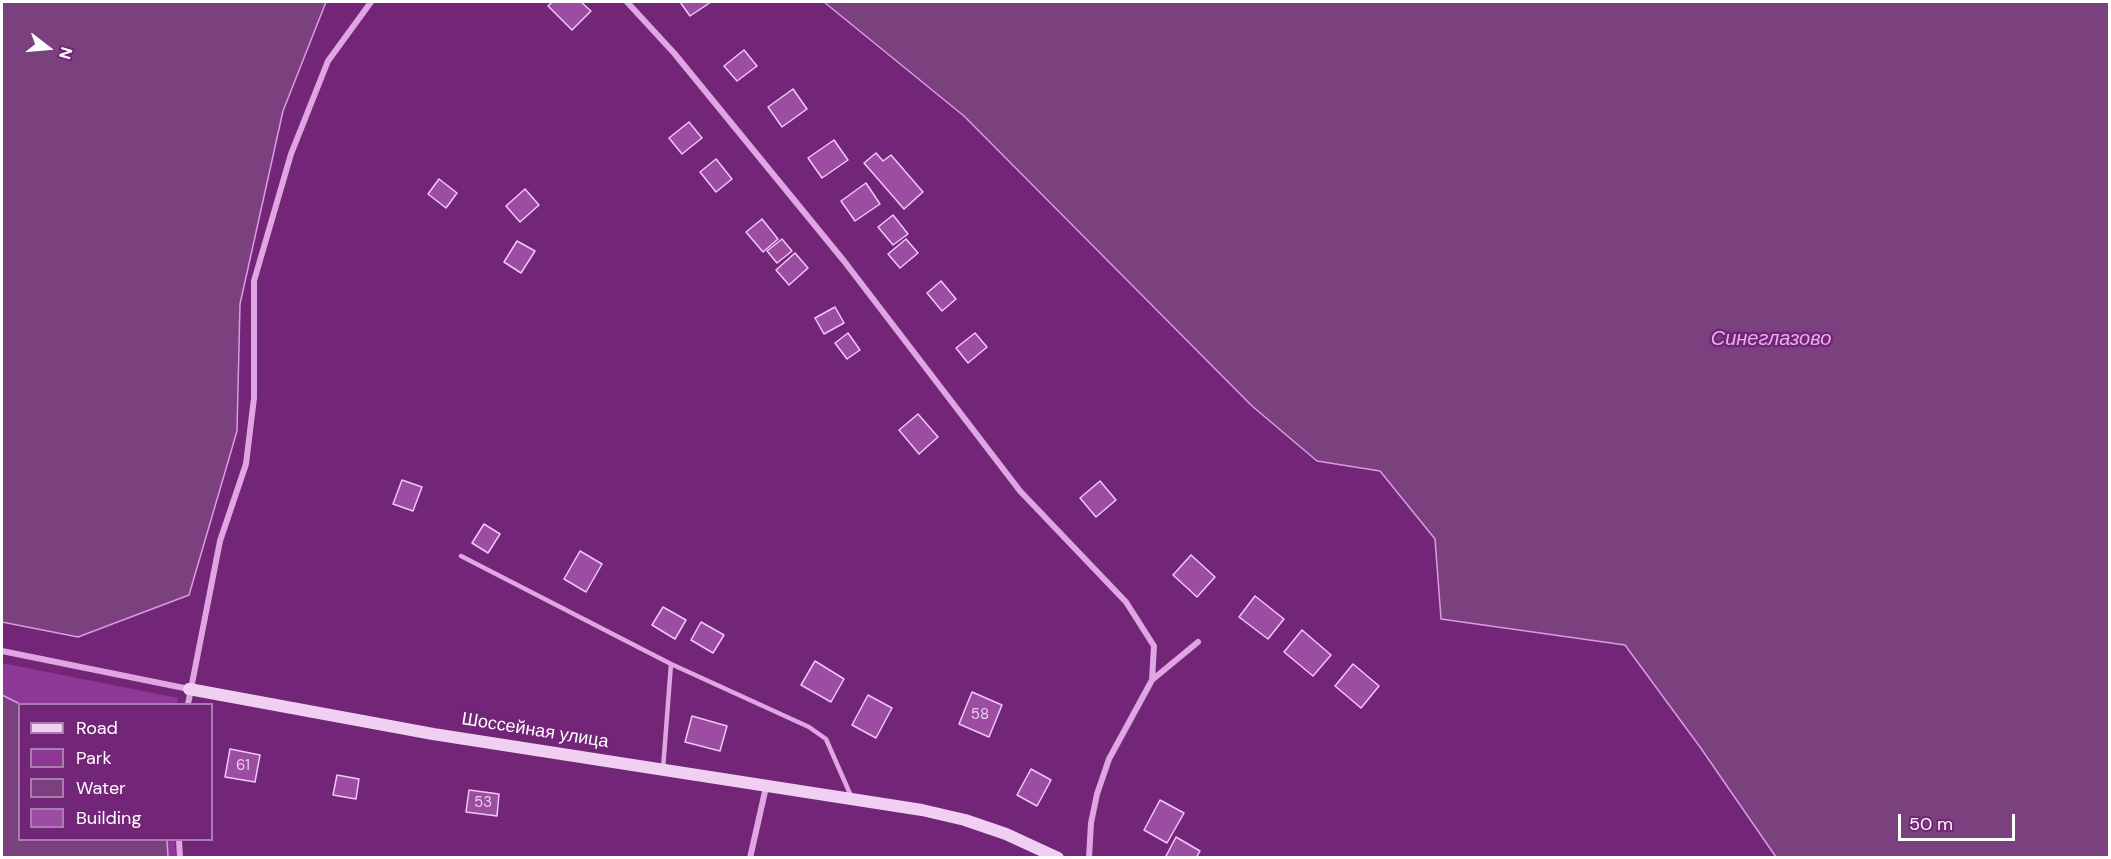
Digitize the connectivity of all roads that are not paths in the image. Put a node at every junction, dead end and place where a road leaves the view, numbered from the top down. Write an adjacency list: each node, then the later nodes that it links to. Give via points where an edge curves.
1 (370, 2): 8 (street, via 328,61 291,154 254,281 254,398 246,464 220,541)
2 (627, 2): 7 (street, via 674,53 844,261 1020,491 1126,602 1154,646)
3 (461, 556): 6 (lane)
4 (1198, 642): 7 (street)
5 (2, 651): 8 (street, Шоссейная улица)
6 (671, 664): 10 (lane); 12 (lane, via 826,739)
7 (1152, 680): 17 (street, via 1109,759 1091,823)
8 (189, 689): 9 (street); 10 (street, Шоссейная улица, via 434,734)
9 (188, 703)
10 (663, 769): 11 (street, Шоссейная улица)
11 (766, 787): 12 (street, Шоссейная улица); 15 (street)
12 (852, 798): 16 (street, Шоссейная улица, via 965,820)
13 (179, 841): 14 (street)
14 (180, 858)
15 (750, 858)
16 (1058, 858)
17 (1089, 858)

